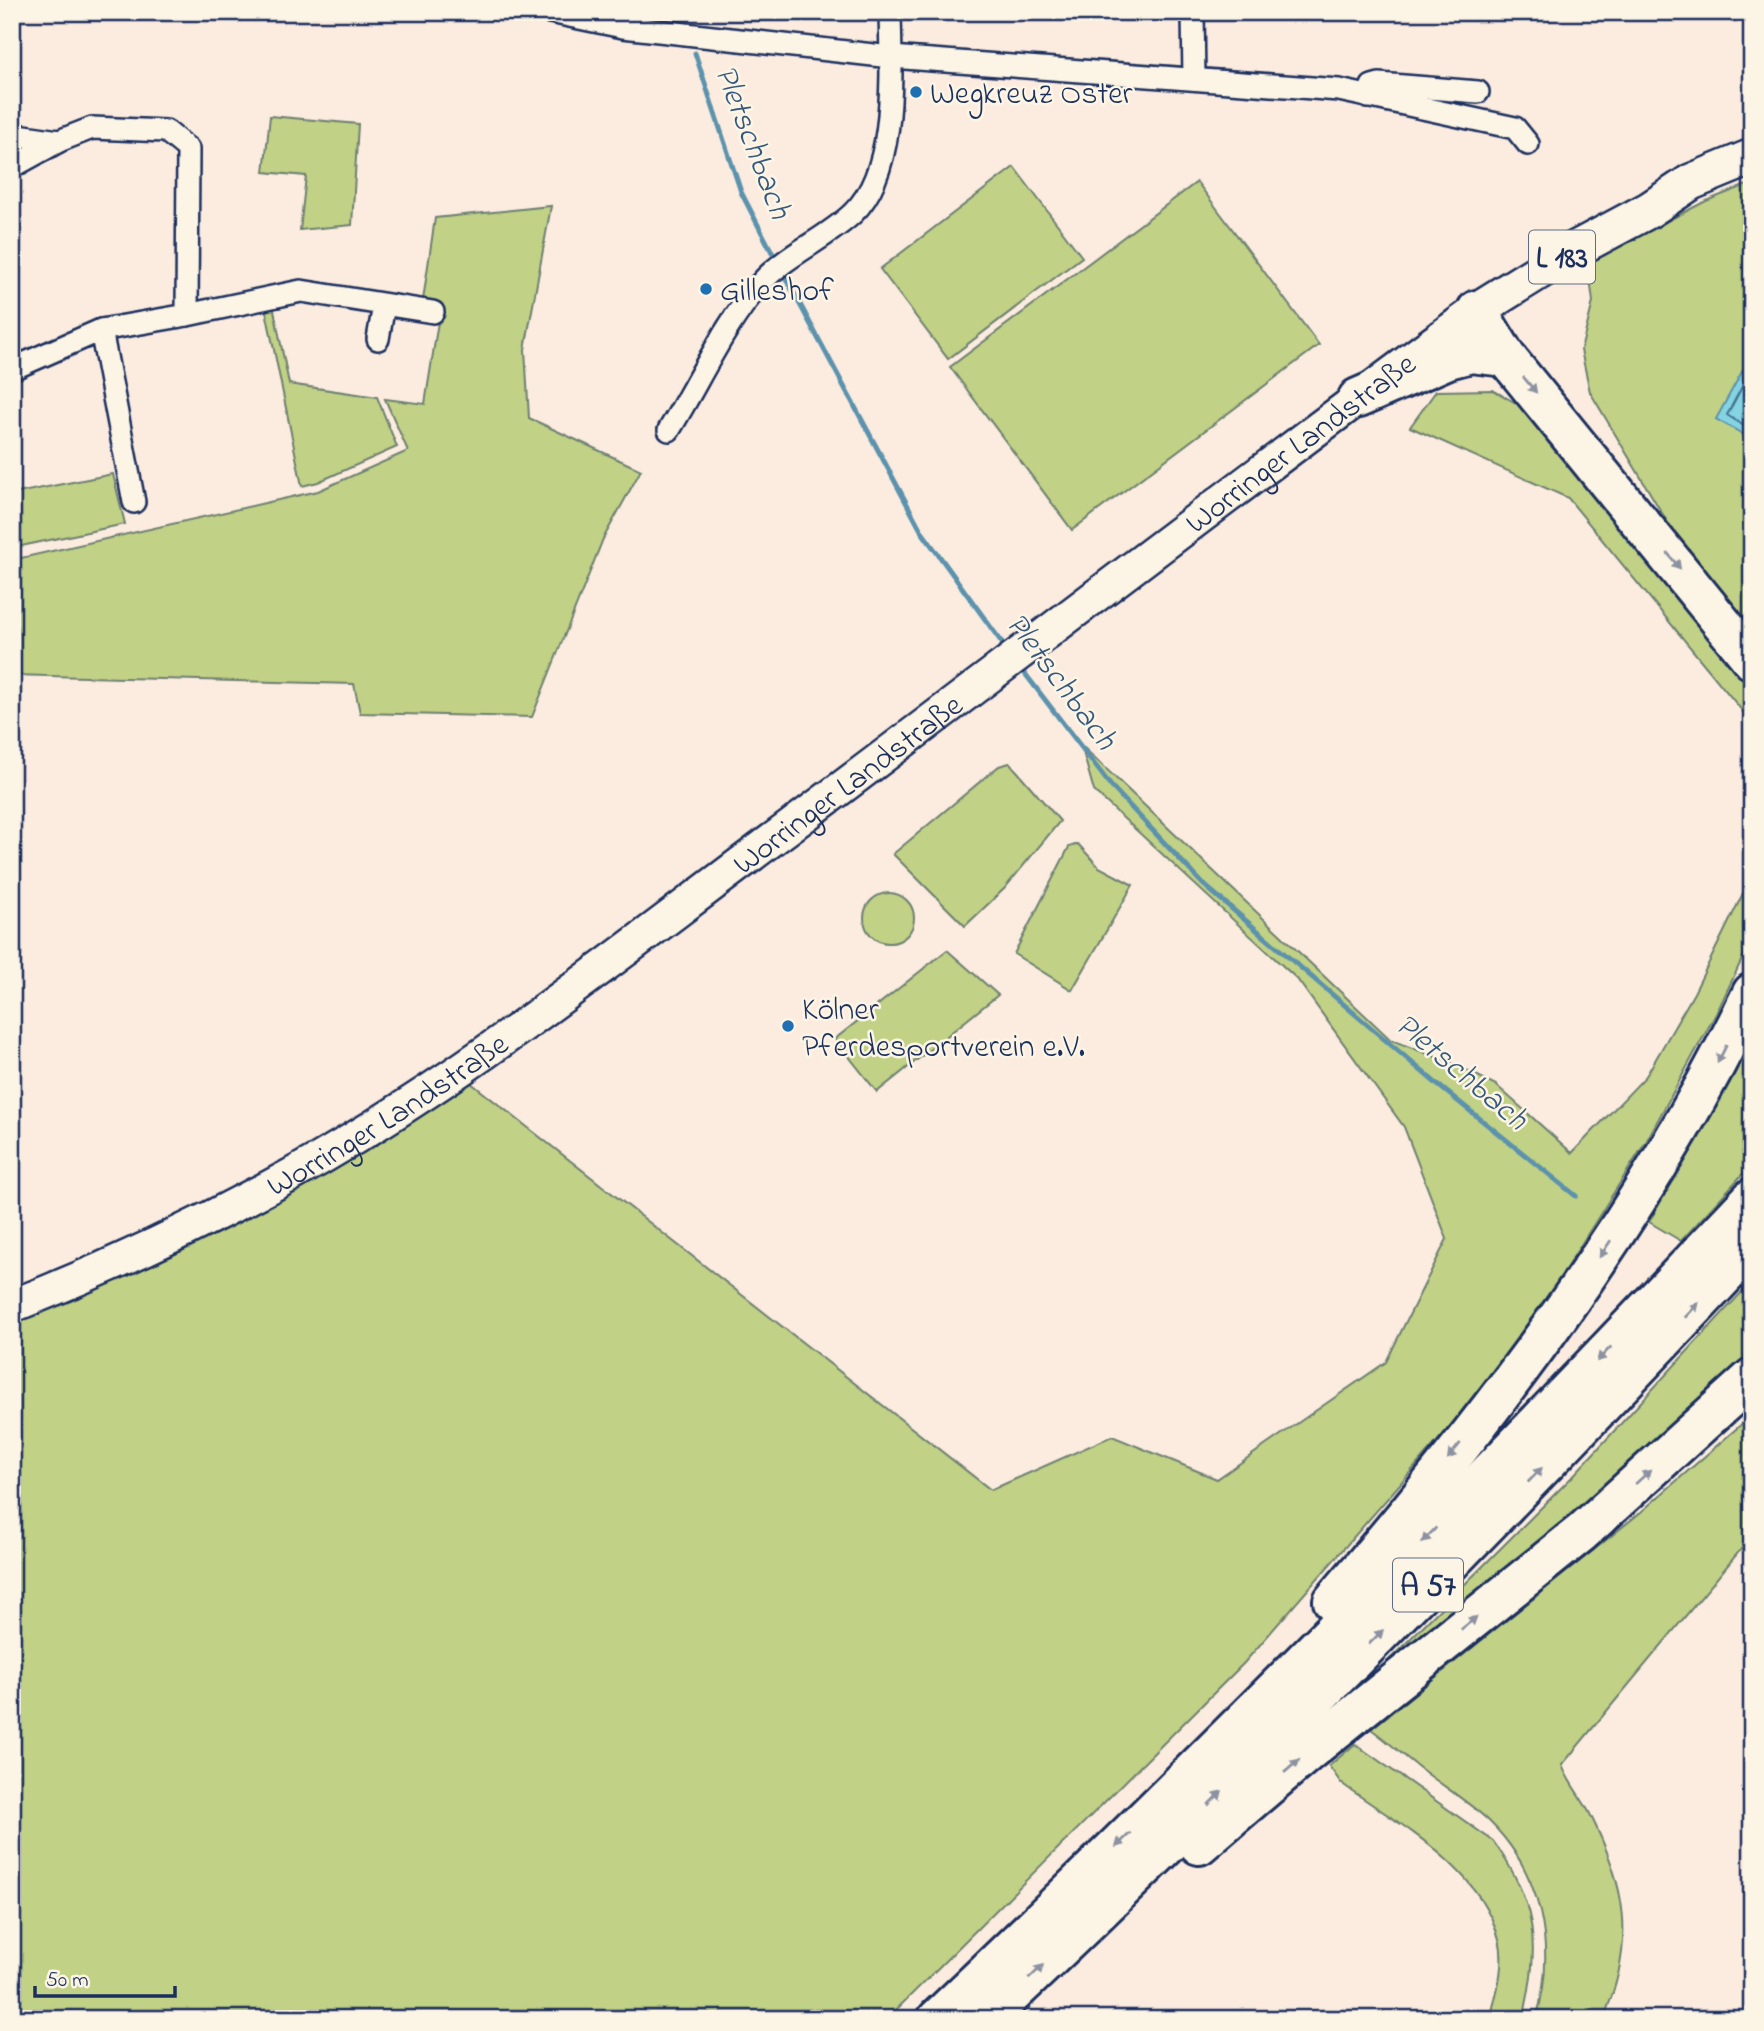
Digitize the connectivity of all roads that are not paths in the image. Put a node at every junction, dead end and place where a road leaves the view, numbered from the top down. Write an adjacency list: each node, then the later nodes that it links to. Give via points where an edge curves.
1 (550, 12): 4 (street, via 623,27)
2 (890, 12): 4 (street)
3 (1193, 12): 5 (street)
4 (891, 57): 5 (street); 24 (street, via 878,176 853,213 771,274 738,315)
5 (1194, 79): 7 (street, via 1339,90)
6 (1478, 92): 7 (street, via 1379,83 1372,86)
7 (1368, 97): 10 (street, via 1515,128)
8 (12, 138): 9 (street)
9 (59, 141): 12 (street); 18 (street, via 92,128 166,131 188,149)
10 (1528, 144)
11 (1752, 157): 14 (main road, Worringer Landstraße / L 183, via 1691,182)
12 (12, 167)
13 (1752, 174): 14 (main road, Worringer Landstraße / L 183, via 1685,203)
14 (1649, 210): 16 (main road, Worringer Landstraße / L 183)
15 (384, 304): 17 (street); 18 (street, via 301,291); 20 (street)
16 (1477, 310): 21 (highway); 23 (main road, Worringer Landstraße / L 183)
17 (433, 312)
18 (187, 315): 19 (street)
19 (101, 330): 22 (street); 25 (street)
20 (379, 339)
21 (1506, 357): 23 (highway, via 1471,353 1448,359); 26 (highway, one-way to 26)
22 (12, 369)
23 (1358, 398): 30 (main road, Worringer Landstraße / L 183, via 542,1012 397,1111 274,1185 114,1265)
24 (669, 430)
25 (134, 502)
26 (1752, 660)
27 (1752, 993): 32 (highway, one-way to 32, via 1673,1143 1569,1301 1512,1379 1302,1637)
28 (1752, 1198): 32 (highway, A 57, one-way to 32)
29 (1752, 1247): 33 (highway, A 57, one-way to 29, via 1409,1604)
30 (12, 1306)
31 (1752, 1378): 33 (highway, one-way to 31, via 1203,1842 1581,1533)
32 (1242, 1724): 34 (highway, A 57, one-way to 34)
33 (1096, 1914): 35 (highway, A 57, one-way to 33)
34 (937, 2019)
35 (986, 2019)

